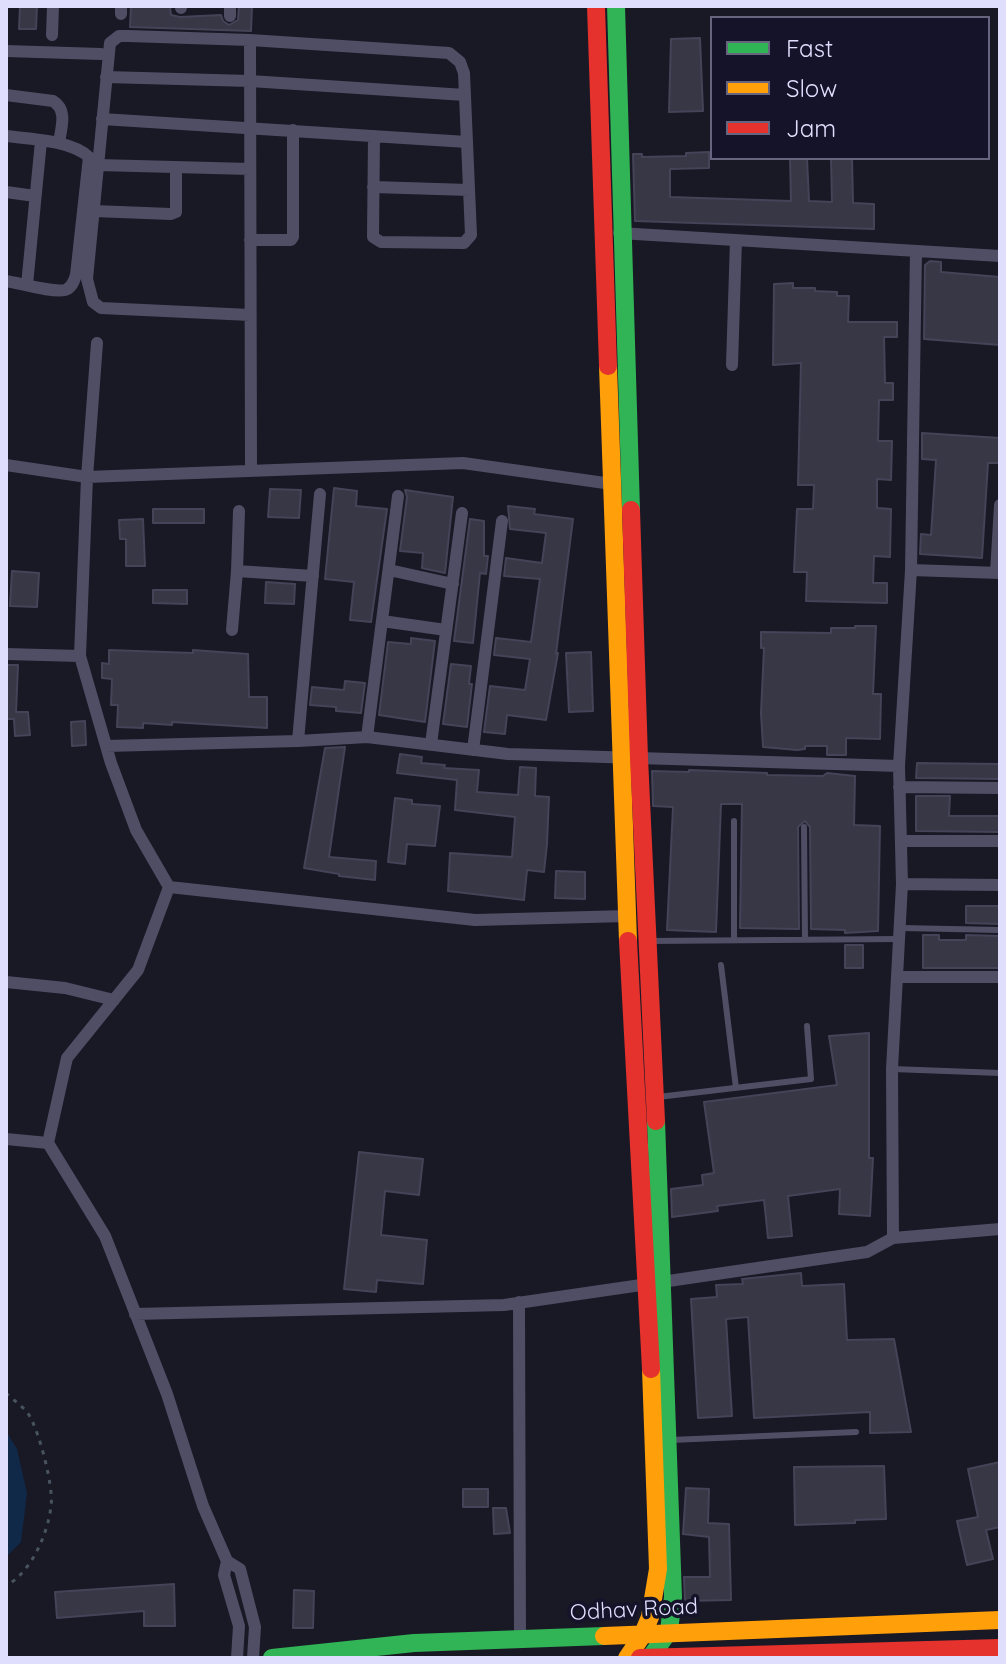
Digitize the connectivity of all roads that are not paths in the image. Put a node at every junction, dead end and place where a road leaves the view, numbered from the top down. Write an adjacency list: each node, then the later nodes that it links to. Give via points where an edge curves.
1 (53, 6): 4 (street)
2 (596, 6): 28 (street)
3 (616, 6): 29 (street)
4 (52, 35)
5 (250, 40): 8 (street, via 119,36 110,43); 9 (street); 11 (street, via 449,53 460,62)
6 (6, 51): 7 (street)
7 (101, 54)
8 (106, 77): 9 (street); 12 (street)
9 (250, 81): 11 (street); 13 (street)
10 (6, 95): 19 (street, via 59,104)
11 (465, 95): 18 (street)
12 (102, 119): 13 (street); 20 (street)
13 (250, 128): 14 (street); 22 (street)
14 (293, 130): 16 (street); 30 (street, via 293,237)
15 (6, 136): 17 (street)
16 (374, 136): 18 (street); 23 (street)
17 (41, 141): 19 (street); 26 (street)
18 (467, 142): 24 (street)
19 (59, 143): 35 (street, via 89,157 76,275 64,290)
20 (98, 165): 21 (street); 27 (street)
21 (176, 167): 22 (street); 27 (street, via 176,212)
22 (250, 169): 30 (street)
23 (373, 187): 24 (street); 24 (street, via 373,237 381,242 464,243 471,235)
24 (469, 190)
25 (6, 192): 26 (street)
26 (35, 196): 35 (street)
27 (94, 211): 36 (street, via 87,279 93,302 101,308)
28 (603, 232): 29 (street); 42 (street)
29 (623, 233): 31 (street); 65 (street)
30 (250, 240): 36 (street)
31 (736, 240): 32 (street); 38 (street)
32 (916, 251): 33 (street); 50 (street)
33 (1000, 256)
34 (6, 281): 35 (street)
35 (27, 285)
36 (250, 315): 40 (street)
37 (97, 343): 41 (street)
38 (732, 365)
39 (6, 465): 41 (street)
40 (251, 470): 41 (street); 42 (street, via 463,463)
41 (87, 477): 59 (street)
42 (612, 484): 65 (street)
43 (320, 494): 53 (street)
44 (398, 496): 49 (street)
45 (1000, 505): 52 (street)
46 (239, 511): 51 (street)
47 (462, 513): 54 (street)
48 (502, 521): 64 (street)
49 (389, 570): 54 (street); 55 (street)
50 (911, 570): 52 (street); 66 (street)
51 (237, 571): 53 (street); 56 (street)
52 (998, 573)
53 (313, 576): 61 (street)
54 (453, 584): 57 (street)
55 (382, 621): 57 (street); 60 (street)
56 (232, 630)
57 (446, 630): 62 (street)
58 (6, 654): 59 (street)
59 (80, 656): 63 (street)
60 (367, 737): 61 (street); 62 (street)
61 (298, 741): 63 (street)
62 (431, 744): 64 (street)
63 (106, 746): 75 (street, via 136,830)
64 (473, 750): 65 (street)
65 (630, 758): 66 (street); 76 (street); 81 (street)
66 (899, 766): 67 (street)
67 (899, 787): 68 (street); 71 (street)
68 (1000, 788)
69 (734, 821): 80 (lane)
70 (804, 827): 79 (lane)
71 (901, 841): 72 (street); 73 (street)
72 (1000, 841)
73 (902, 884): 74 (street); 78 (street)
74 (1000, 885)
75 (169, 887): 76 (street, via 475,920); 86 (street, via 138,970)
76 (627, 916): 96 (street)
77 (1000, 930): 78 (lane)
78 (901, 934): 79 (lane); 83 (street)
79 (805, 939): 80 (lane)
80 (734, 940): 81 (lane)
81 (647, 941): 91 (street)
82 (721, 965): 90 (lane)
83 (898, 977): 84 (street); 88 (street)
84 (1000, 977)
85 (6, 982): 86 (street)
86 (114, 1000): 93 (street, via 67,1058)
87 (807, 1026): 90 (lane, via 811,1079)
88 (892, 1069): 89 (lane); 95 (street)
89 (1000, 1073)
90 (736, 1088): 91 (lane)
91 (654, 1097): 96 (street)
92 (6, 1139): 93 (street)
93 (48, 1143): 98 (street, via 105,1236)
94 (1000, 1229): 95 (street)
95 (893, 1238): 96 (street, via 867,1252)
96 (655, 1281): 97 (street); 100 (street); 104 (street, via 658,1569)
97 (519, 1302): 98 (street); 105 (street)
98 (135, 1314): 101 (street)
99 (856, 1432): 100 (lane)
100 (667, 1440): 103 (street, via 673,1597)
101 (227, 1561): 108 (street, via 224,1575 239,1626); 109 (street, via 240,1569 255,1627)
102 (1000, 1620): 103 (street, Odhav Road)
103 (669, 1631): 104 (street, Odhav Road); 113 (street)
104 (645, 1634): 105 (street, Odhav Road); 111 (street)
105 (520, 1639): 110 (street, Odhav Road, via 414,1643)
106 (1000, 1648): 107 (street)
107 (945, 1654): 113 (street)
108 (237, 1658)
109 (253, 1658)
110 (272, 1658)
111 (627, 1658)
112 (640, 1658): 113 (street)
113 (650, 1658)

